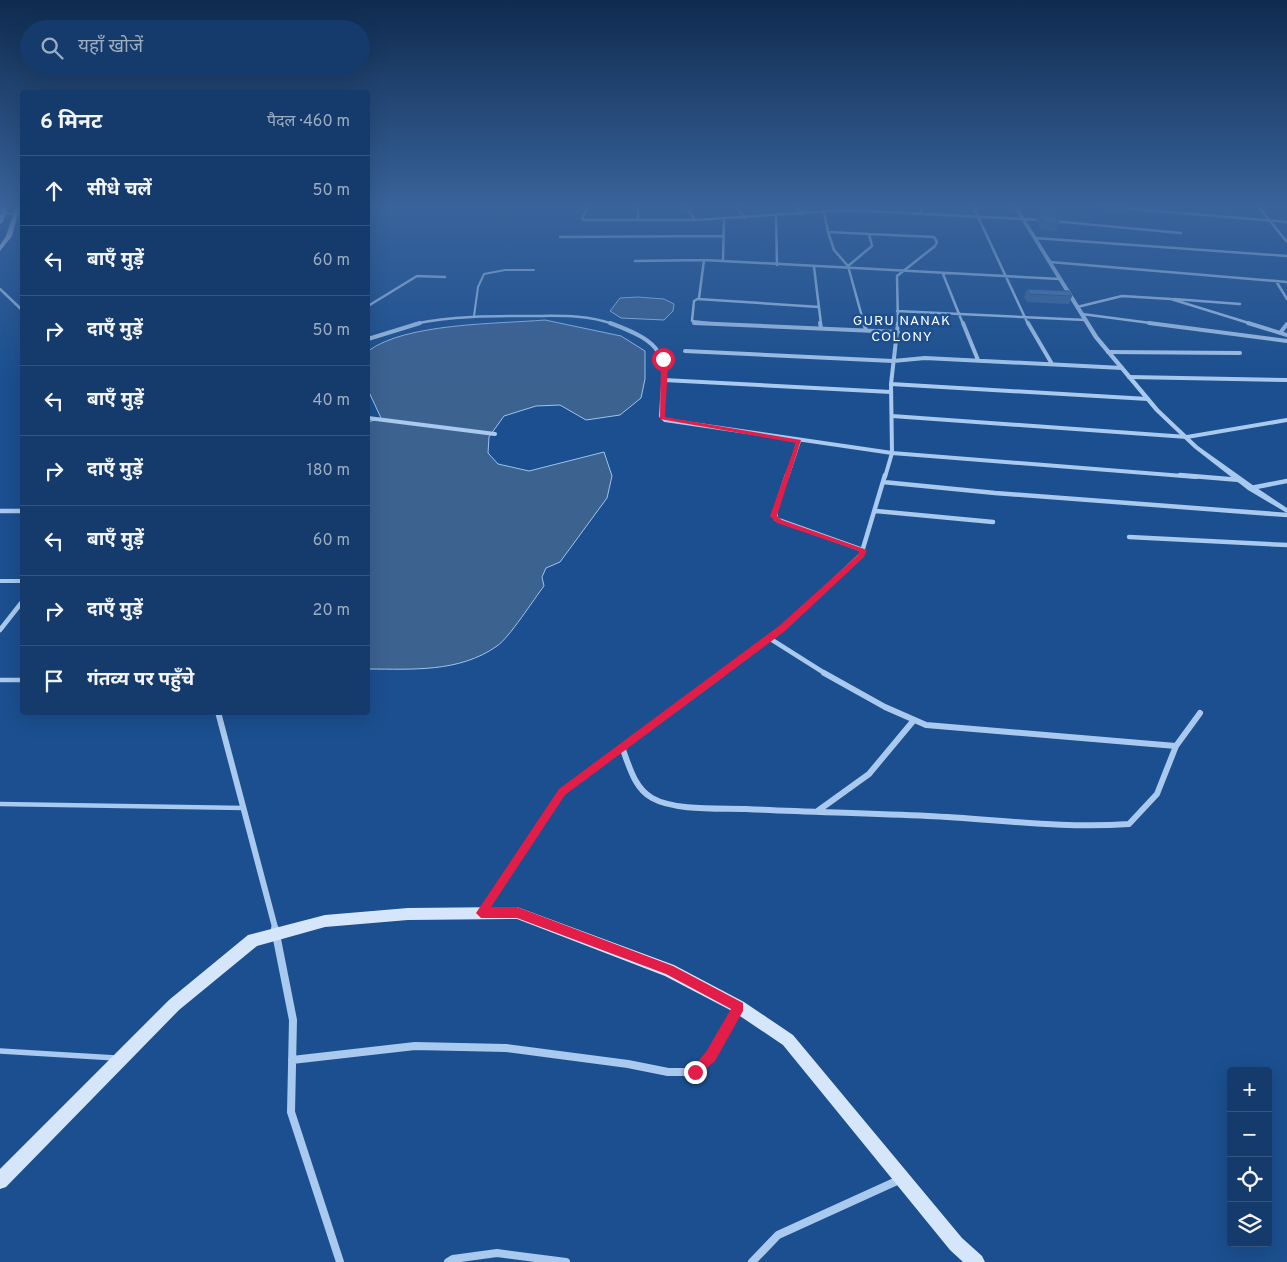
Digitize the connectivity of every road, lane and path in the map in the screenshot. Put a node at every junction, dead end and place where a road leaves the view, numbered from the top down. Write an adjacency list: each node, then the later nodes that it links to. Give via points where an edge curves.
1 (703, 265): 19 (street)
2 (777, 265): 8 (street)
3 (851, 265): 9 (street)
4 (910, 265): 11 (street)
5 (1000, 265): 14 (street)
6 (1052, 265): 15 (street)
7 (1084, 265): 16 (street)
8 (814, 267): 9 (street); 26 (street)
9 (849, 267): 11 (street); 34 (street)
10 (534, 270): 29 (lane, via 484,274 480,280)
11 (900, 272): 12 (street); 27 (street, via 896,288)
12 (942, 274): 14 (street); 28 (street)
13 (445, 277): 22 (street, via 417,276)
14 (1005, 277): 15 (street); 30 (street)
15 (1060, 279): 24 (street)
16 (1276, 281): 17 (street); 21 (street)
17 (1287, 282)
18 (0, 288): 25 (street)
19 (698, 299): 26 (street); 33 (street, via 694,301 692,321 697,324)
20 (1171, 299): 23 (street); 24 (street, via 1122,296); 36 (street)
21 (1287, 299)
22 (372, 302)
23 (1240, 304)
24 (1077, 307): 31 (street)
25 (20, 308)
26 (819, 308): 33 (street)
27 (897, 311): 28 (street); 35 (street)
28 (959, 314): 30 (street); 43 (street)
29 (474, 316): 38 (street, via 412,323); 48 (street, via 585,316 619,326 659,352 665,366)
30 (1024, 317): 31 (street); 45 (street)
31 (1084, 317): 39 (street); 41 (street)
32 (1287, 324): 36 (street)
33 (821, 328): 34 (street)
34 (866, 330): 35 (street)
35 (898, 332): 44 (street)
36 (1280, 333): 37 (street)
37 (1287, 335)
38 (370, 338)
39 (1287, 341)
40 (685, 351): 44 (street)
41 (1108, 352): 42 (street); 46 (street)
42 (1240, 353)
43 (978, 360): 44 (street, via 925,358); 45 (street)
44 (892, 361): 50 (street)
45 (1052, 364): 46 (street)
46 (1122, 368): 47 (street)
47 (1129, 377): 49 (street); 52 (street)
48 (664, 380): 51 (street); 60 (street, via 661,416 665,420)
49 (1287, 380)
50 (891, 384): 51 (street); 52 (street)
51 (891, 392): 53 (street)
52 (1148, 399): 59 (street)
53 (892, 416): 59 (street); 61 (street)
54 (370, 418): 58 (street)
55 (1287, 420): 56 (street)
56 (1280, 422): 57 (street); 59 (street)
57 (1287, 426)
58 (495, 434)
59 (1187, 438): 62 (street)
60 (799, 441): 61 (street); 74 (street, via 774,516 780,521)
61 (892, 453): 62 (street); 64 (street)
62 (1241, 480): 65 (street)
63 (1287, 480): 65 (street)
64 (883, 482): 68 (street); 70 (street)
65 (1251, 488): 69 (street)
66 (0, 511): 67 (street)
67 (20, 511)
68 (876, 511): 71 (street); 74 (street)
69 (1287, 511)
70 (1287, 515)
71 (993, 522)
72 (1129, 537): 73 (street)
73 (1287, 545)
74 (863, 550): 79 (street, via 861,556)
75 (0, 581): 76 (lane)
76 (20, 581)
77 (20, 605): 78 (street)
78 (0, 630)
79 (769, 638): 84 (street, via 860,695); 86 (street)
80 (0, 680): 81 (lane)
81 (20, 680)
82 (1200, 712): 85 (street)
83 (219, 715): 88 (street)
84 (914, 720): 85 (street, via 926,725); 89 (street, via 869,774)
85 (1176, 746): 89 (street, via 1157,794 1129,824 1089,827)
86 (622, 748): 89 (street, via 634,778 643,792 653,799 711,808); 90 (street, via 562,792)
87 (0, 804): 88 (lane)
88 (244, 808): 91 (street)
89 (819, 810)
90 (481, 913): 91 (main road, via 408,914 325,921); 92 (main road, via 517,913 669,970)
91 (277, 935): 94 (main road, via 253,940 174,1004); 95 (street, via 293,1020)
92 (739, 1007): 95 (street, via 710,1057 695,1072 668,1072 506,1048 415,1046); 96 (main road, via 788,1040)
93 (0, 1051): 94 (lane)
94 (121, 1058): 97 (main road)
95 (292, 1060): 98 (street, via 291,1112)
96 (902, 1178): 101 (street, via 778,1235); 102 (main road, via 956,1244)
97 (0, 1181)
98 (340, 1262)
99 (448, 1262): 100 (street, via 497,1253)
100 (566, 1262)
101 (752, 1262)
102 (976, 1262)

